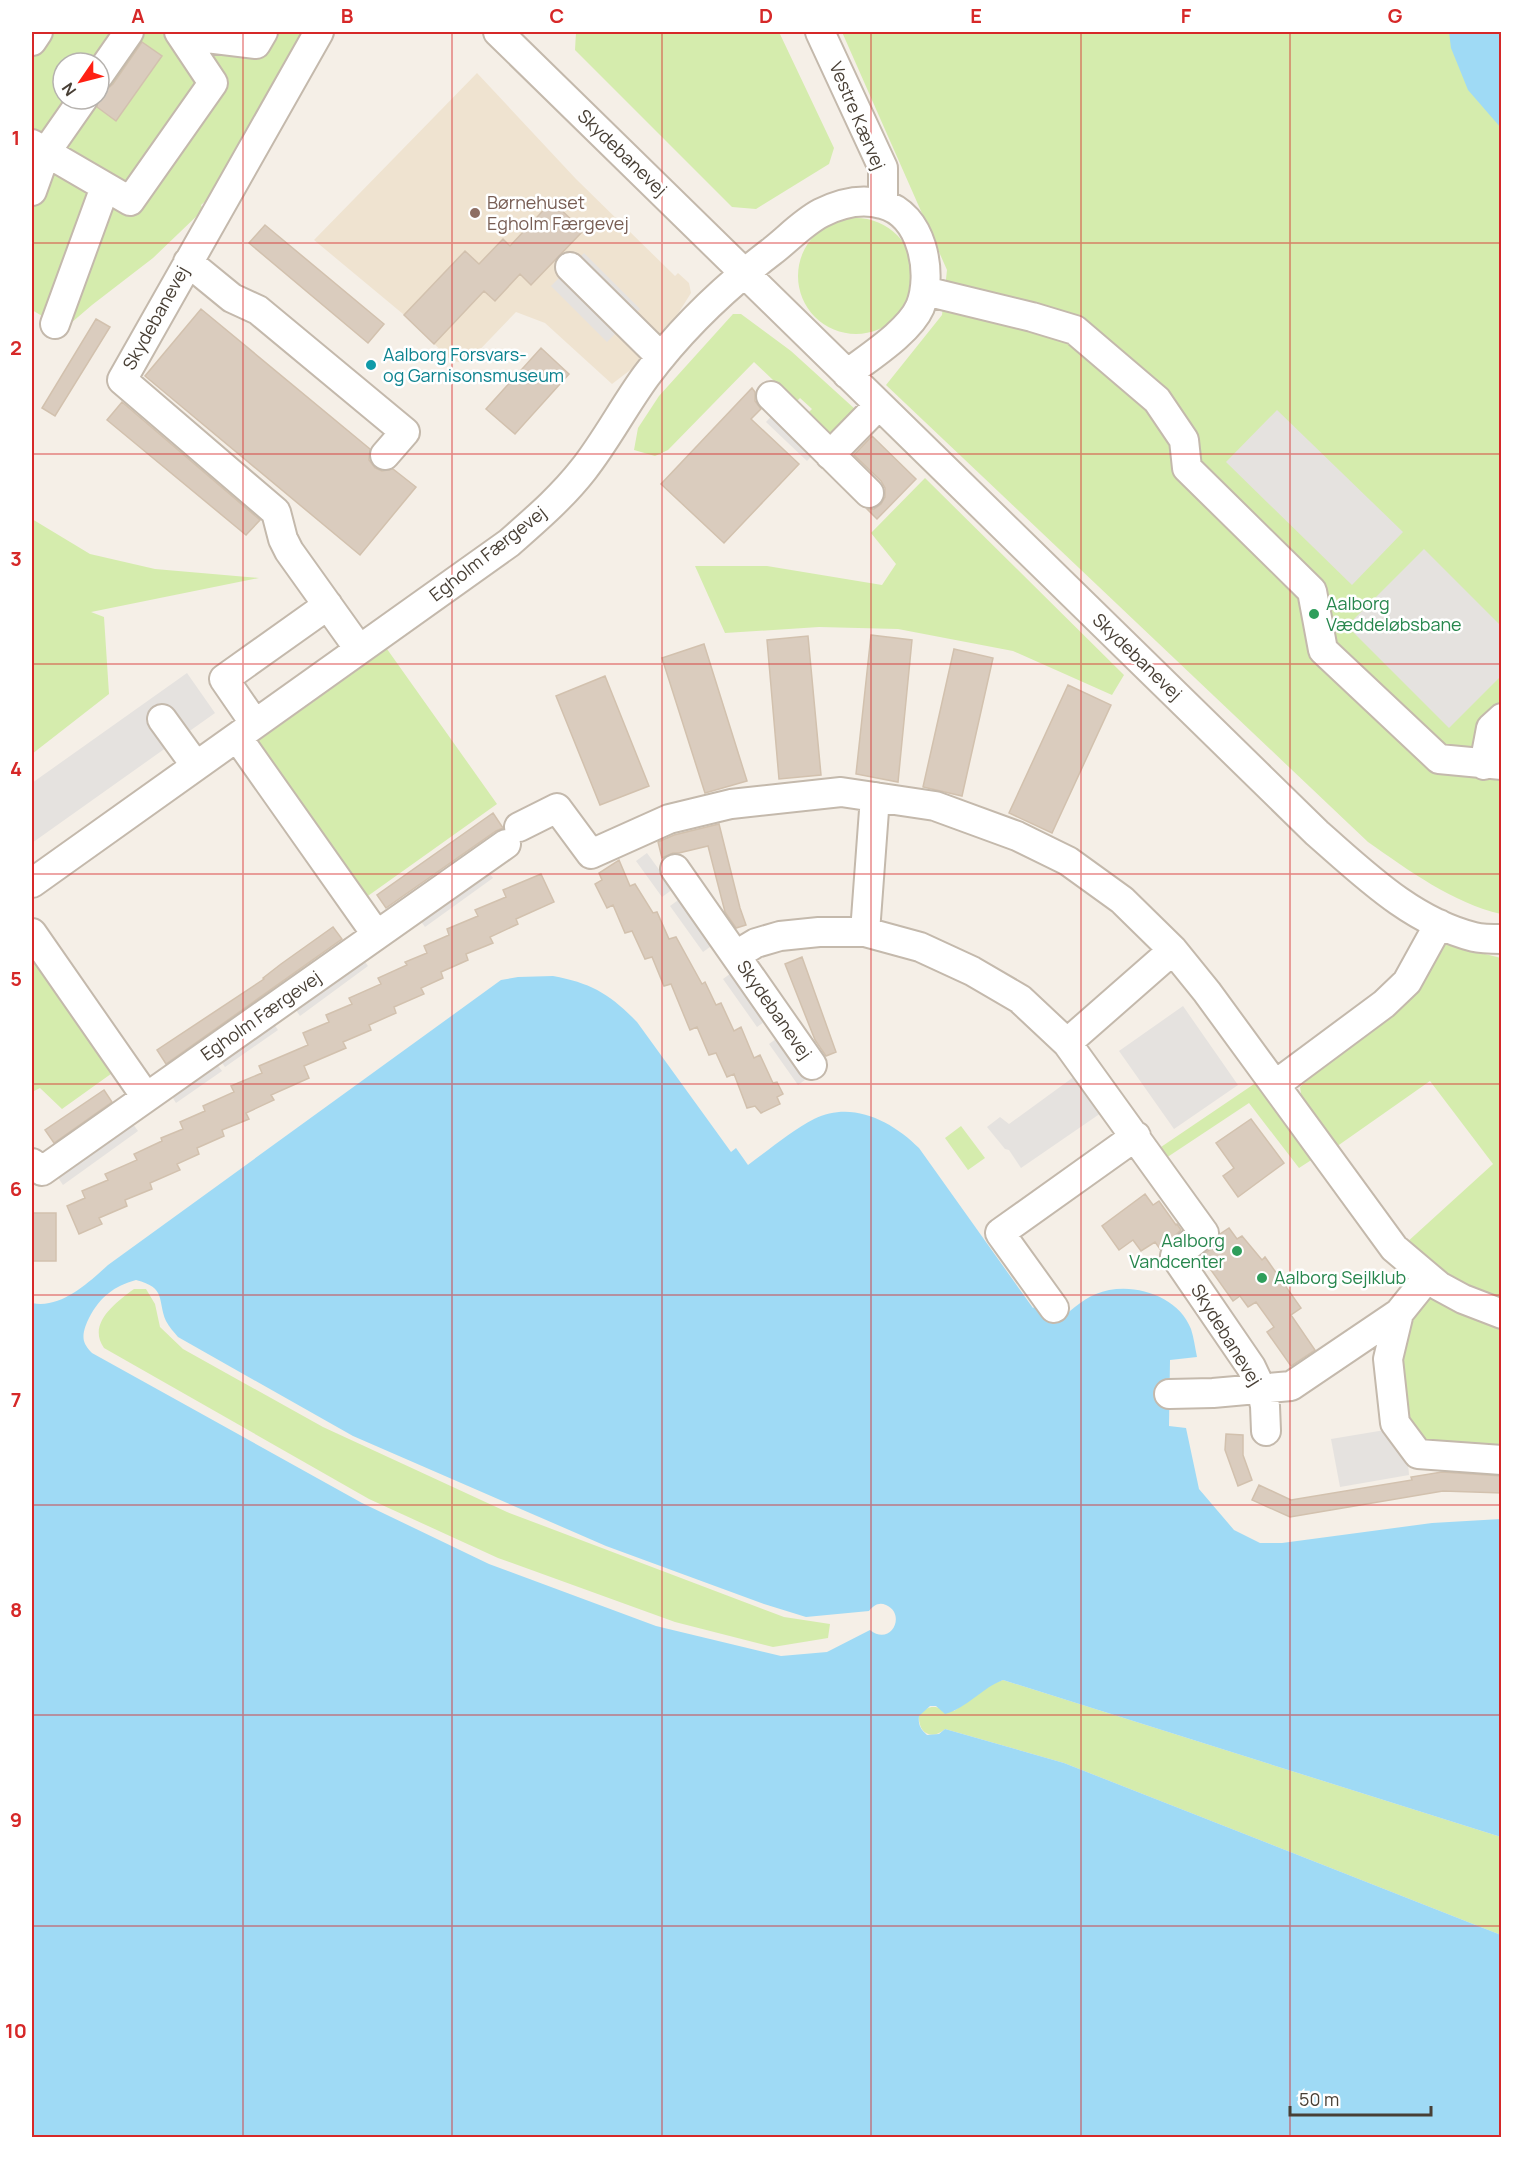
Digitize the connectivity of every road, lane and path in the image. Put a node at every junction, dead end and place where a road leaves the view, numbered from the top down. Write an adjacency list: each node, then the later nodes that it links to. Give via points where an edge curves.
1 (38, 32): 8 (street)
2 (129, 32): 9 (street)
3 (263, 32): 7 (street, via 256,44)
4 (319, 32): 15 (street, Skydebanevej)
5 (499, 32): 17 (street, Skydebanevej)
6 (820, 32): 14 (street, Vestre Kærvej, via 884,168)
7 (181, 33): 12 (street, via 213,82 130,201)
8 (32, 41)
9 (111, 58)
10 (71, 111): 11 (street)
11 (39, 148): 12 (street); 13 (street)
12 (105, 187): 19 (street)
13 (32, 191)
14 (883, 204): 17 (street, via 837,205 818,215); 18 (street, via 908,220 920,242 927,265)
15 (188, 262): 24 (street, via 231,298 258,310 405,432); 27 (street, Skydebanevej, via 122,381 276,512 289,551)
16 (570, 267): 20 (street)
17 (743, 273): 20 (street, Egholm Færgevej); 21 (street, Skydebanevej)
18 (925, 291): 21 (street, via 910,322); 32 (street, via 1076,330 1157,400 1184,440 1187,468 1312,591 1323,650 1440,759)
19 (56, 324)
20 (661, 357): 28 (street, Egholm Færgevej, via 583,469 548,509 509,543)
21 (847, 374): 23 (street, Skydebanevej)
22 (771, 396): 25 (street)
23 (879, 405): 25 (street); 37 (street, Skydebanevej, via 1317,832 1386,894)
24 (385, 455)
25 (830, 455): 26 (street)
26 (869, 493)
27 (328, 605): 28 (street, Skydebanevej); 31 (street, via 224,678)
28 (359, 649): 31 (street, Egholm Færgevej)
29 (1502, 718): 32 (street, via 1491,728)
30 (162, 719): 33 (street)
31 (246, 730): 33 (street, Egholm Færgevej); 40 (street)
32 (1492, 765)
33 (196, 766): 36 (street, Egholm Færgevej)
34 (876, 797): 38 (street); 40 (street, Egholm Færgevej, via 841,792 731,804 669,819 591,854 556,808); 42 (street, via 935,806 1017,836 1068,861 1122,900)
35 (675, 869): 43 (street, Skydebanevej)
36 (32, 883)
37 (1439, 924): 41 (street, Skydebanevej, via 1475,937); 46 (street, via 1407,982 1384,1004)
38 (865, 932): 43 (street, Skydebanevej, via 780,936 756,943); 44 (street, Skydebanevej, via 920,947 972,971 1020,999)
39 (32, 933): 47 (street)
40 (376, 934): 47 (street, Egholm Færgevej)
41 (1502, 939)
42 (1173, 950): 44 (street); 46 (street)
43 (736, 955): 45 (street, Skydebanevej)
44 (1067, 1043): 48 (street, Skydebanevej)
45 (812, 1065)
46 (1275, 1085): 50 (street, via 1389,1241)
47 (147, 1097): 49 (street, Egholm Færgevej, via 42,1170)
48 (1136, 1136): 51 (street, via 1000,1233); 54 (street, Skydebanevej, via 1204,1233 1174,1256 1251,1367)
49 (32, 1163)
50 (1428, 1277): 52 (street); 53 (street, via 1463,1299)
51 (1054, 1308)
52 (1399, 1313): 54 (street, via 1291,1386); 57 (street, via 1388,1359 1395,1423 1418,1454)
53 (1502, 1314)
54 (1261, 1389): 55 (street); 56 (street, Skydebanevej)
55 (1169, 1394)
56 (1266, 1431)
57 (1502, 1460)

